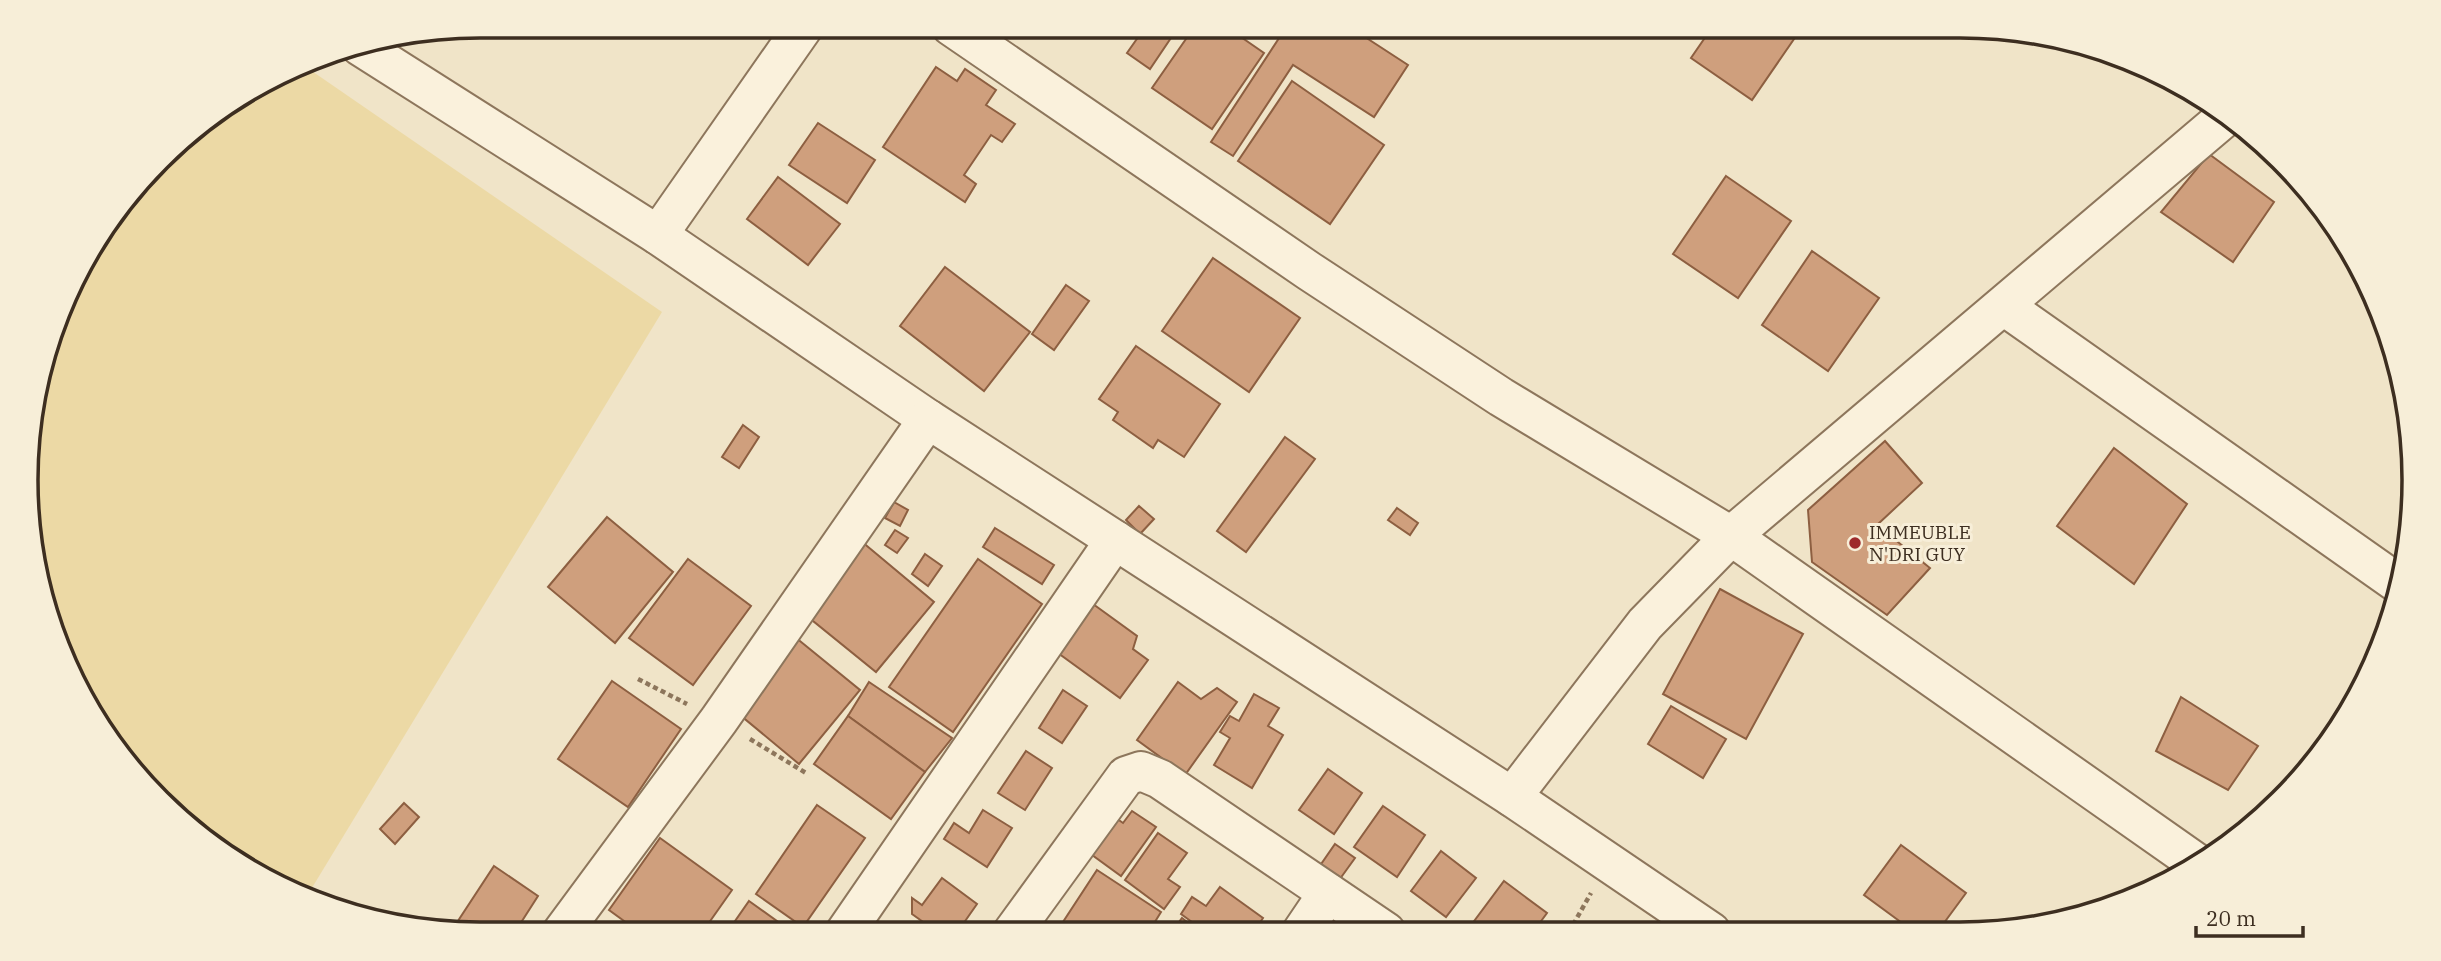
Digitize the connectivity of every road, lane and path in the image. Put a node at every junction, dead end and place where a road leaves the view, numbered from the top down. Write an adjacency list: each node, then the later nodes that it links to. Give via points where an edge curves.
1 (796, 38): 5 (street)
2 (969, 38): 8 (street, via 1501,397)
3 (371, 53): 5 (street)
4 (2219, 122): 6 (street)
5 (658, 234): 7 (street)
6 (2004, 306): 8 (street); 10 (street)
7 (928, 419): 9 (street); 14 (street, via 719,720)
8 (1731, 536): 11 (street, via 1645,624); 12 (street)
9 (1115, 540): 11 (street); 15 (street)
10 (2391, 579)
11 (1512, 797): 19 (street)
12 (2190, 858)
13 (1328, 893): 16 (street, via 1160,779 1141,771 1126,776); 17 (street); 18 (street)
14 (569, 922)
15 (852, 922)
16 (1020, 922)
17 (1308, 922)
18 (1371, 922)
19 (1696, 922)

